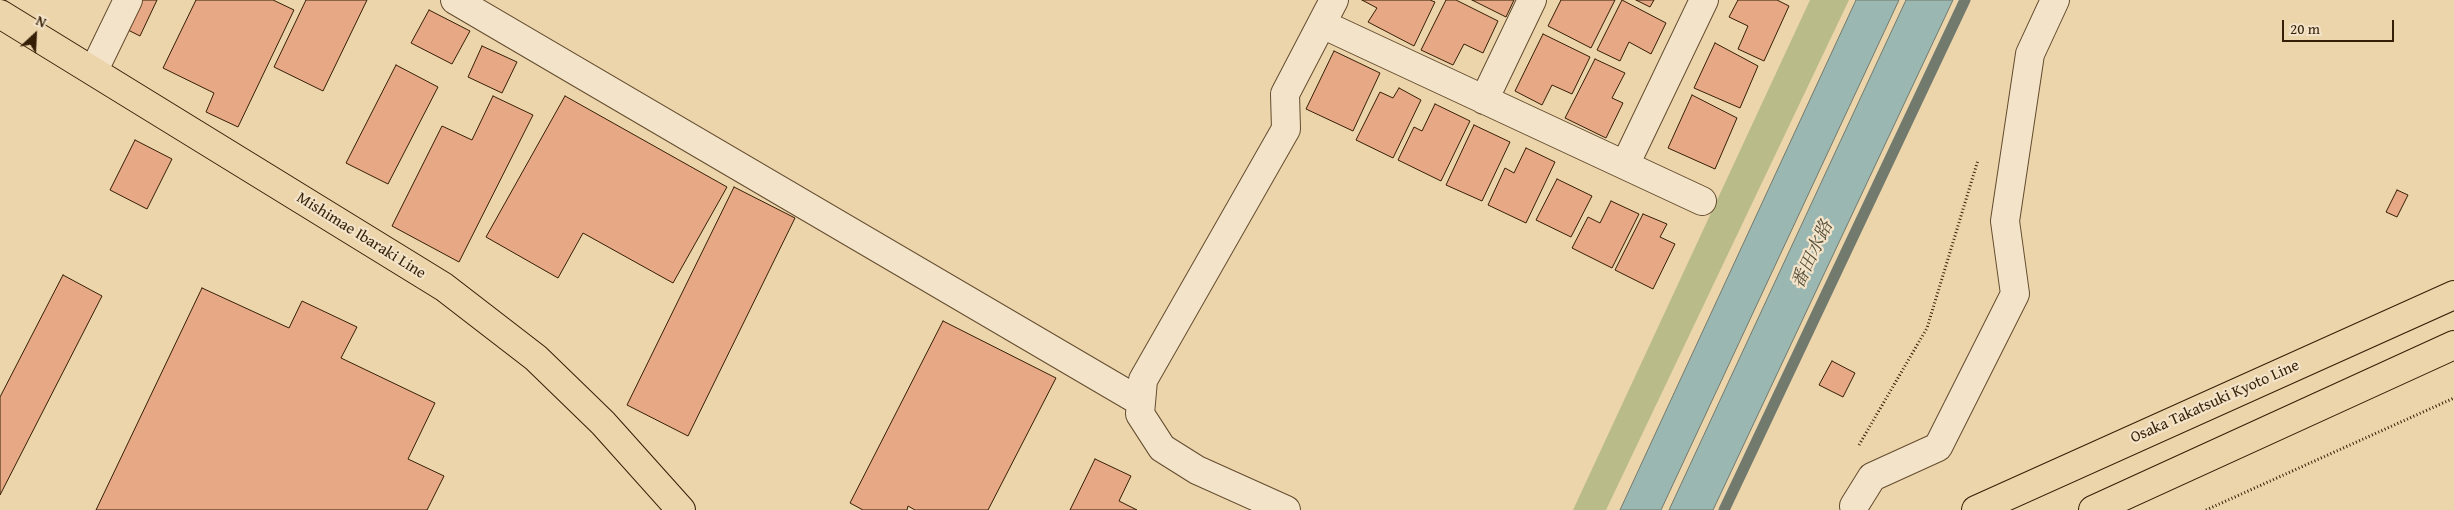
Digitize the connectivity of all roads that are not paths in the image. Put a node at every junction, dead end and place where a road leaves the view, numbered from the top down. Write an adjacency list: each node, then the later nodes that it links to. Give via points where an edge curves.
1 (128, 0): 9 (street)
2 (455, 0): 15 (street)
3 (1334, 0): 8 (street)
4 (1532, 0): 10 (street)
5 (1704, 0): 11 (street)
6 (2055, 0): 16 (street, via 2030,54 2005,221 2015,294 1938,448 1872,477)
7 (0, 14): 9 (main road, Mishimae Ibaraki Line)
8 (1322, 24): 10 (street); 15 (street, via 1285,94 1286,129 1143,380)
9 (94, 70): 17 (main road, Mishimae Ibaraki Line, via 444,287 536,358 604,423)
10 (1484, 100): 11 (street)
11 (1625, 165): 12 (street)
12 (1702, 201)
13 (2454, 295): 19 (main road, Osaka Takatsuki Kyoto Line)
14 (2454, 345): 20 (main road)
15 (1141, 402): 18 (street, via 1140,414 1162,448 1197,470)
16 (1854, 506)
17 (681, 510)
18 (1286, 510)
19 (1976, 510)
20 (2093, 510)

